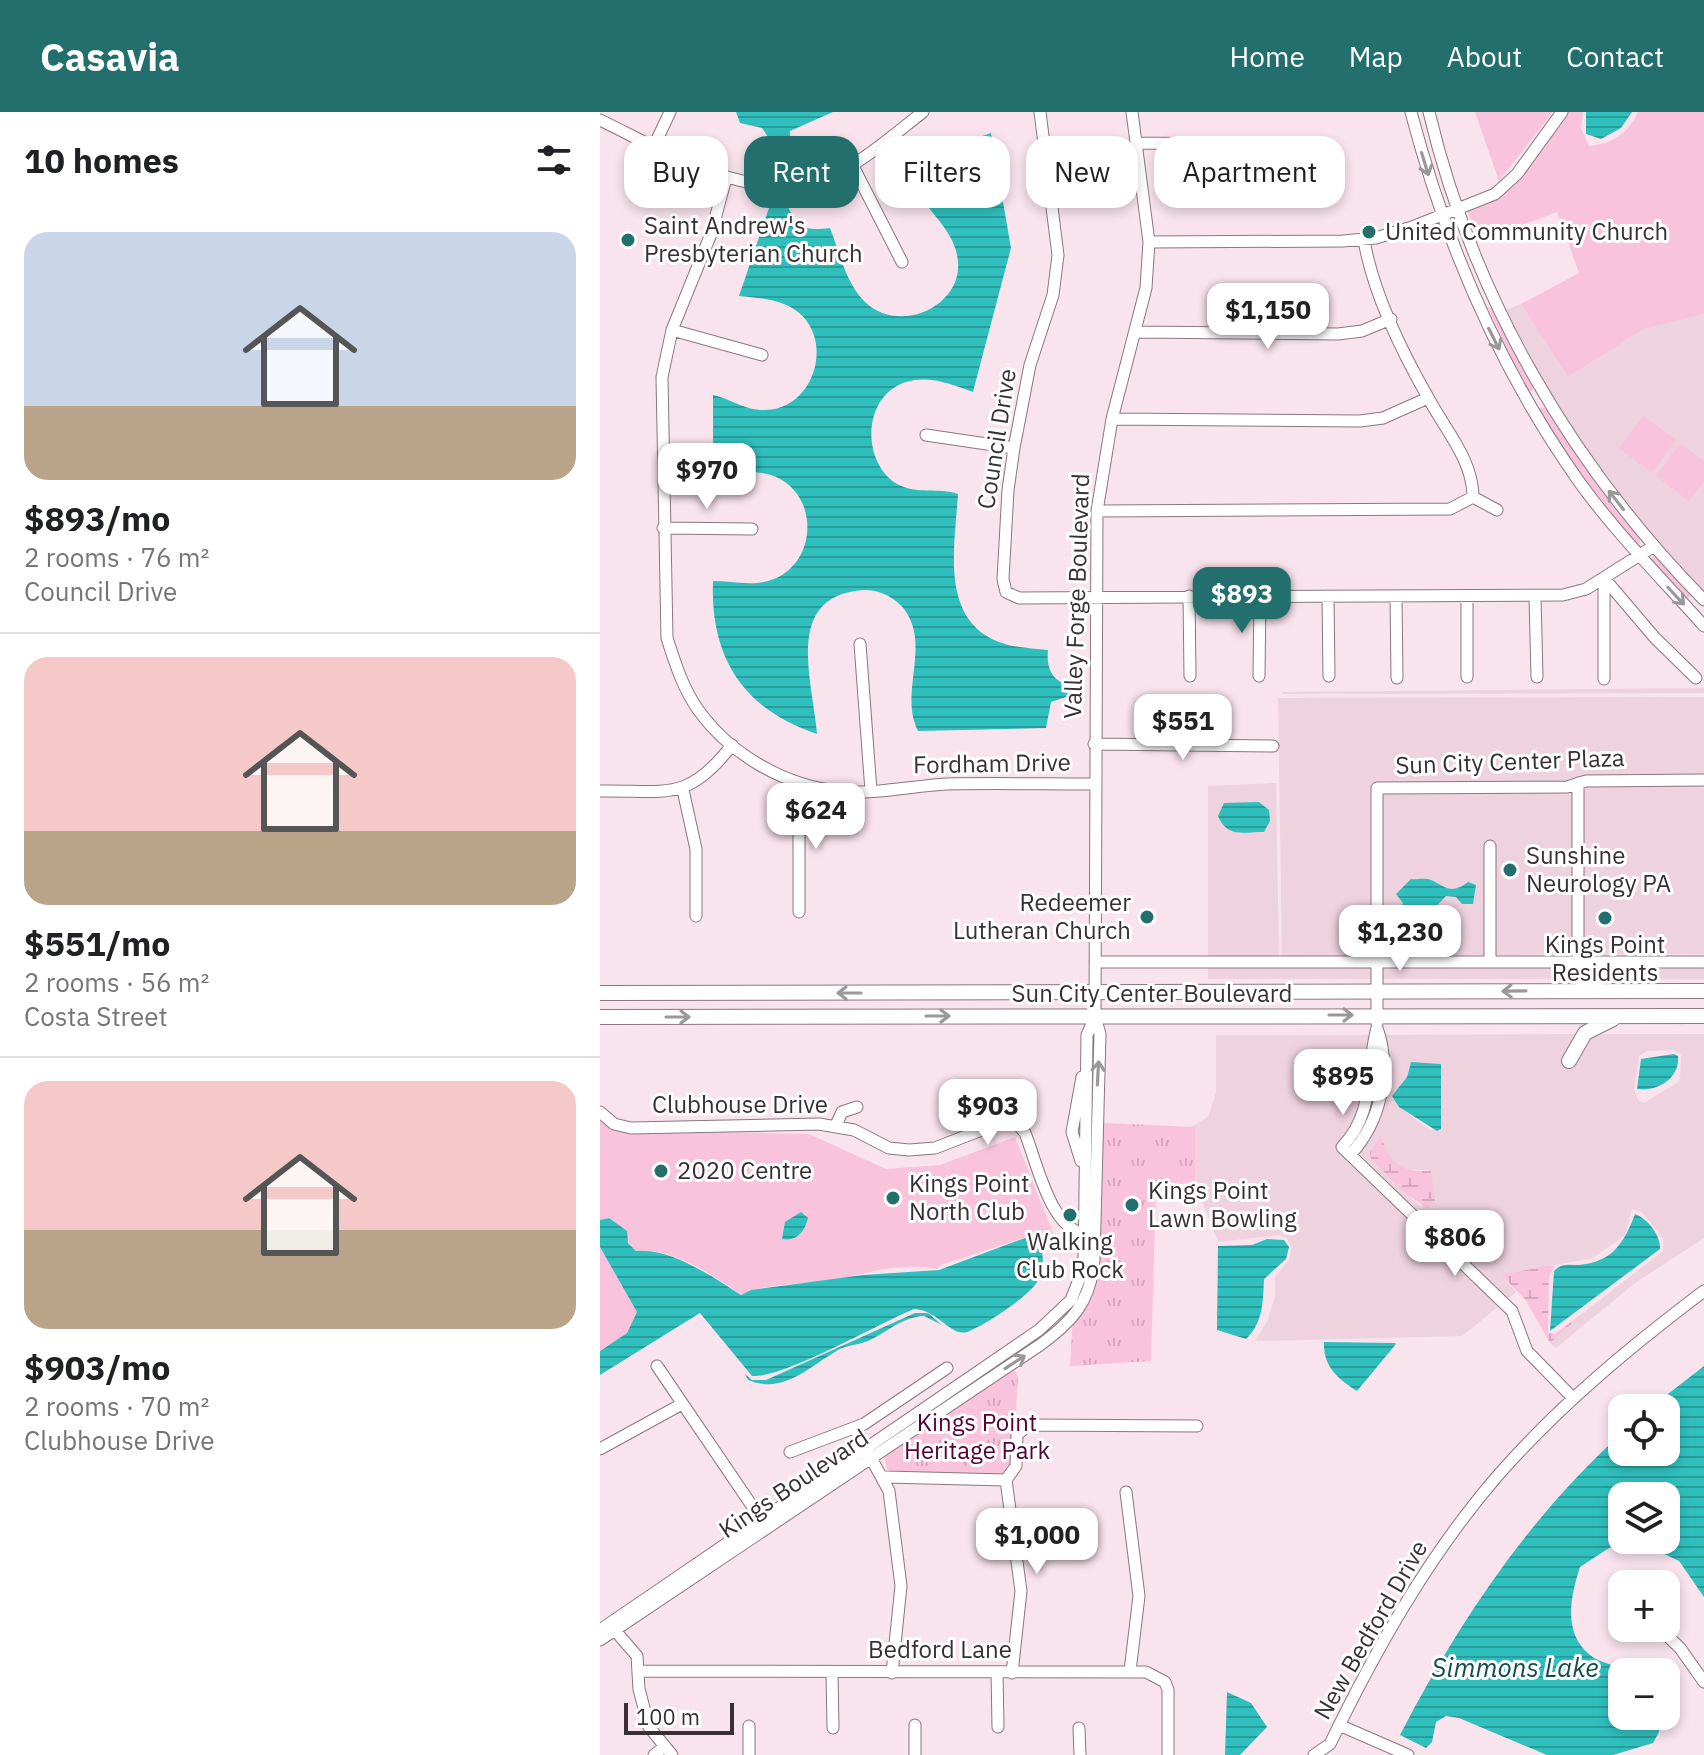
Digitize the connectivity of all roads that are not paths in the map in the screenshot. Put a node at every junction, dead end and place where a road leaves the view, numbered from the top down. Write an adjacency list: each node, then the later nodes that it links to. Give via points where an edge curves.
1 (670, 112): 12 (street)
2 (923, 112): 15 (street)
3 (1040, 112): 32 (street, Council Drive, via 1058,255 1053,295 1030,365)
4 (1132, 112): 13 (street, Valley Forge Boulevard)
5 (1411, 112): 10 (street)
6 (1429, 112): 9 (street)
7 (1562, 112): 18 (street, via 1517,174 1495,194)
8 (600, 120): 11 (street)
9 (1432, 126): 10 (street); 18 (street)
10 (1416, 131): 19 (street, one-way to 19)
11 (633, 136)
12 (659, 136)
13 (1135, 136)
14 (1138, 158): 21 (street, Valley Forge Boulevard)
15 (859, 161)
16 (859, 178): 22 (street)
17 (718, 208): 26 (street, Fordham Drive)
18 (1459, 210): 19 (street); 23 (street)
19 (1442, 216): 20 (street); 24 (street)
20 (1364, 240): 21 (street); 25 (street)
21 (1149, 242): 27 (street, Valley Forge Boulevard)
22 (902, 262)
23 (1492, 295): 24 (street); 38 (street, one-way to 23, via 1555,412)
24 (1476, 303): 39 (street, one-way to 39, via 1530,409)
25 (1391, 319): 27 (street, via 1338,334); 29 (street)
26 (672, 330): 28 (street); 36 (street, Fordham Drive, via 662,377)
27 (1136, 332): 30 (street, Valley Forge Boulevard)
28 (762, 355)
29 (1428, 398): 30 (street, via 1383,418 1360,421); 33 (street, via 1467,463)
30 (1112, 419): 35 (street, Valley Forge Boulevard)
31 (926, 435): 32 (street)
32 (1014, 448): 45 (street, Council Drive, via 1006,592 1019,598)
33 (1473, 497): 34 (street); 35 (street, via 1450,509)
34 (1497, 510)
35 (1097, 511): 45 (street, Valley Forge Boulevard)
36 (663, 528): 37 (street); 60 (street, Fordham Drive, via 667,638 699,711)
37 (752, 529)
38 (1654, 546): 39 (street, Council Drive); 48 (street)
39 (1640, 557): 40 (street, Council Drive); 49 (street, one-way to 49)
40 (1604, 578): 47 (street, Council Drive, via 1586,589); 57 (street); 58 (street)
41 (1260, 595): 42 (street, Council Drive); 43 (street, Council Drive); 52 (street)
42 (1189, 596): 45 (street, Council Drive); 51 (street)
43 (1328, 596): 44 (street, Council Drive); 53 (street)
44 (1396, 596): 46 (street, Council Drive); 56 (street)
45 (1095, 597): 59 (street, Valley Forge Boulevard)
46 (1467, 597): 47 (street, Council Drive); 54 (street)
47 (1535, 597): 55 (street)
48 (1704, 600)
49 (1704, 626)
50 (860, 644): 68 (street)
51 (1190, 676)
52 (1259, 676)
53 (1329, 676)
54 (1467, 677)
55 (1537, 677)
56 (1397, 678)
57 (1696, 678)
58 (1604, 679)
59 (1094, 744): 61 (street); 64 (street, Valley Forge Boulevard)
60 (732, 745): 65 (street, Fordham Drive, via 764,767); 66 (street, via 710,773)
61 (1273, 746)
62 (1704, 780): 63 (street, Sun City Center Plaza)
63 (1578, 783): 73 (street, Sun City Center Plaza, via 1377,788); 76 (street)
64 (1094, 784): 68 (street, Fordham Drive, via 946,784); 72 (street, Valley Forge Boulevard)
65 (808, 786): 68 (street, Fordham Drive); 70 (street, via 799,824)
66 (683, 790): 67 (street); 71 (street, via 696,849)
67 (600, 791)
68 (871, 791)
69 (1490, 846): 74 (street)
70 (799, 912)
71 (696, 916)
72 (1095, 962): 73 (street); 81 (street, Valley Forge Boulevard)
73 (1379, 962): 74 (street); 82 (street, Sun City Center Plaza)
74 (1490, 962): 76 (street)
75 (1704, 962): 76 (street)
76 (1579, 968): 77 (main road); 78 (main road); 79 (main road, via 1585,983)
77 (1559, 990): 78 (main road, Sun City Center Boulevard); 82 (main road, Sun City Center Boulevard, one-way to 82)
78 (1579, 990): 79 (main road, Sun City Center Boulevard); 89 (main road)
79 (1605, 990): 80 (main road, Sun City Center Boulevard)
80 (1704, 991)
81 (1095, 992): 82 (main road, Sun City Center Boulevard); 83 (main road, Sun City Center Boulevard, one-way to 83); 87 (street, Kings Boulevard)
82 (1378, 992): 88 (street, Sun City Center Plaza)
83 (600, 993)
84 (1630, 1015): 85 (main road, Sun City Center Boulevard); 89 (main road, Sun City Center Boulevard); 90 (main road, via 1590,1029)
85 (1704, 1016)
86 (600, 1017): 87 (main road, Sun City Center Boulevard, one-way to 87)
87 (1095, 1017): 88 (main road, Sun City Center Boulevard, one-way to 88); 96 (street, Kings Boulevard, one-way to 87, via 1100,1034); 96 (street, Kings Boulevard, via 1087,1035 1086,1069)
88 (1377, 1022): 89 (main road, Sun City Center Boulevard, via 1473,1016); 100 (street, Sun City Center Plaza, via 1368,1102 1346,1151 1512,1311 1527,1351)
89 (1569, 1023)
90 (1569, 1061)
91 (1007, 1095): 94 (street, via 1019,1106)
92 (857, 1107): 95 (street, via 842,1112)
93 (600, 1112): 95 (street, Clubhouse Drive, via 614,1124 631,1128)
94 (1016, 1122): 95 (street, Clubhouse Drive, via 935,1148 909,1150 889,1148); 96 (street, via 1057,1217 1063,1226)
95 (836, 1125)
96 (1089, 1235): 106 (street, Kings Boulevard, via 1079,1284 1058,1315)
97 (1704, 1291): 100 (street, New Bedford Drive)
98 (657, 1366): 101 (street)
99 (947, 1368): 103 (street)
100 (1573, 1398): 121 (street, New Bedford Drive, via 1500,1473 1443,1548 1406,1602)
101 (682, 1404): 104 (street); 110 (street)
102 (1197, 1426): 108 (street, via 1028,1425 1017,1435 1016,1466)
103 (855, 1429): 105 (street); 106 (street)
104 (600, 1449)
105 (790, 1452)
106 (868, 1453): 107 (street); 110 (street, Kings Boulevard)
107 (885, 1477): 108 (street); 117 (street, via 901,1586)
108 (1006, 1480): 118 (street, via 1021,1591)
109 (1126, 1492): 114 (street, via 1139,1596)
110 (764, 1525): 111 (street, Kings Boulevard)
111 (605, 1633): 113 (street, via 637,1656)
112 (1674, 1642): 119 (street)
113 (639, 1671): 115 (street, Bedford Lane); 126 (street, via 643,1710)
114 (1130, 1671): 118 (street, Bedford Lane); 130 (street, Bedford Lane, via 1165,1682)
115 (832, 1672): 117 (street, Bedford Lane); 124 (street)
116 (997, 1672): 117 (street, Bedford Lane); 118 (street, Bedford Lane); 123 (street)
117 (892, 1673)
118 (1012, 1673)
119 (1704, 1682)
120 (915, 1725): 128 (street)
121 (1339, 1725): 131 (street, New Bedford Drive, via 1330,1744); 132 (street)
122 (749, 1726): 127 (street)
123 (998, 1727)
124 (833, 1728)
125 (1079, 1728): 129 (street)
126 (663, 1752)
127 (749, 1755)
128 (915, 1755)
129 (1080, 1755)
130 (1168, 1755)
131 (1314, 1755)
132 (1408, 1755)

